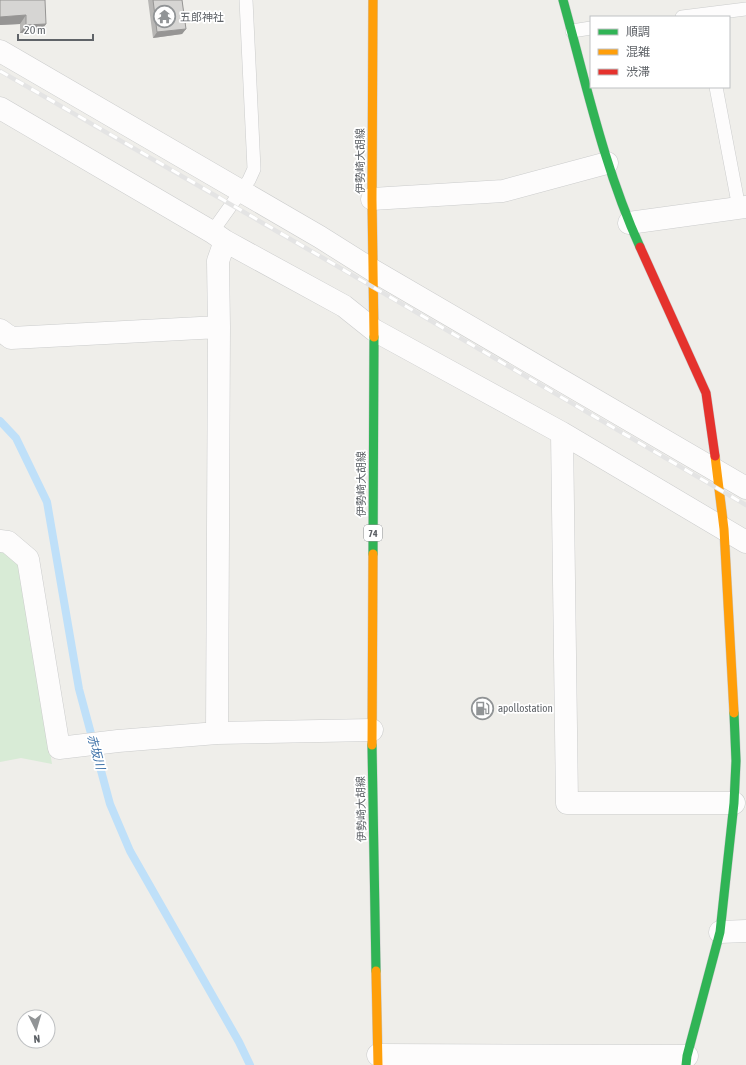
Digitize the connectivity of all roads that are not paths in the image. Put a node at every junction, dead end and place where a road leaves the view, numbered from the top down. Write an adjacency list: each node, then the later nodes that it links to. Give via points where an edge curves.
1 (246, 0): 12 (lane, via 254,169 250,180)
2 (373, 0): 13 (street, 伊勢崎大胡線 / 74)
3 (563, 0): 7 (street)
4 (743, 6): 5 (lane)
5 (703, 16)
6 (590, 28): 7 (lane)
7 (572, 31): 11 (street)
8 (0, 51): 12 (street)
9 (716, 88): 14 (lane)
10 (0, 108): 16 (street)
11 (607, 163): 13 (street, via 504,191); 15 (street)
12 (241, 191): 16 (lane); 17 (street)
13 (372, 200): 17 (street, 伊勢崎大胡線 / 74)
14 (742, 207): 15 (street)
15 (629, 223): 22 (street, via 706,393)
16 (218, 236): 18 (street); 20 (street, via 344,306)
17 (374, 271): 20 (street, 伊勢崎大胡線 / 74); 22 (street)
18 (219, 327): 19 (street, via 11,338); 28 (street)
19 (0, 330)
20 (374, 330): 21 (street); 27 (street, 伊勢崎大胡線 / 74)
21 (562, 433): 24 (street); 29 (street, via 567,803)
22 (716, 471): 23 (street); 24 (street)
23 (746, 488)
24 (724, 529): 26 (street); 29 (street, via 736,761)
25 (0, 541): 28 (street, via 8,542 28,559 60,748)
26 (746, 542)
27 (372, 730): 28 (street); 32 (street, 伊勢崎大胡線 / 74)
28 (217, 733)
29 (734, 803): 31 (street)
30 (746, 931): 31 (street)
31 (720, 932): 33 (street)
32 (378, 1060): 33 (street)
33 (687, 1060)

